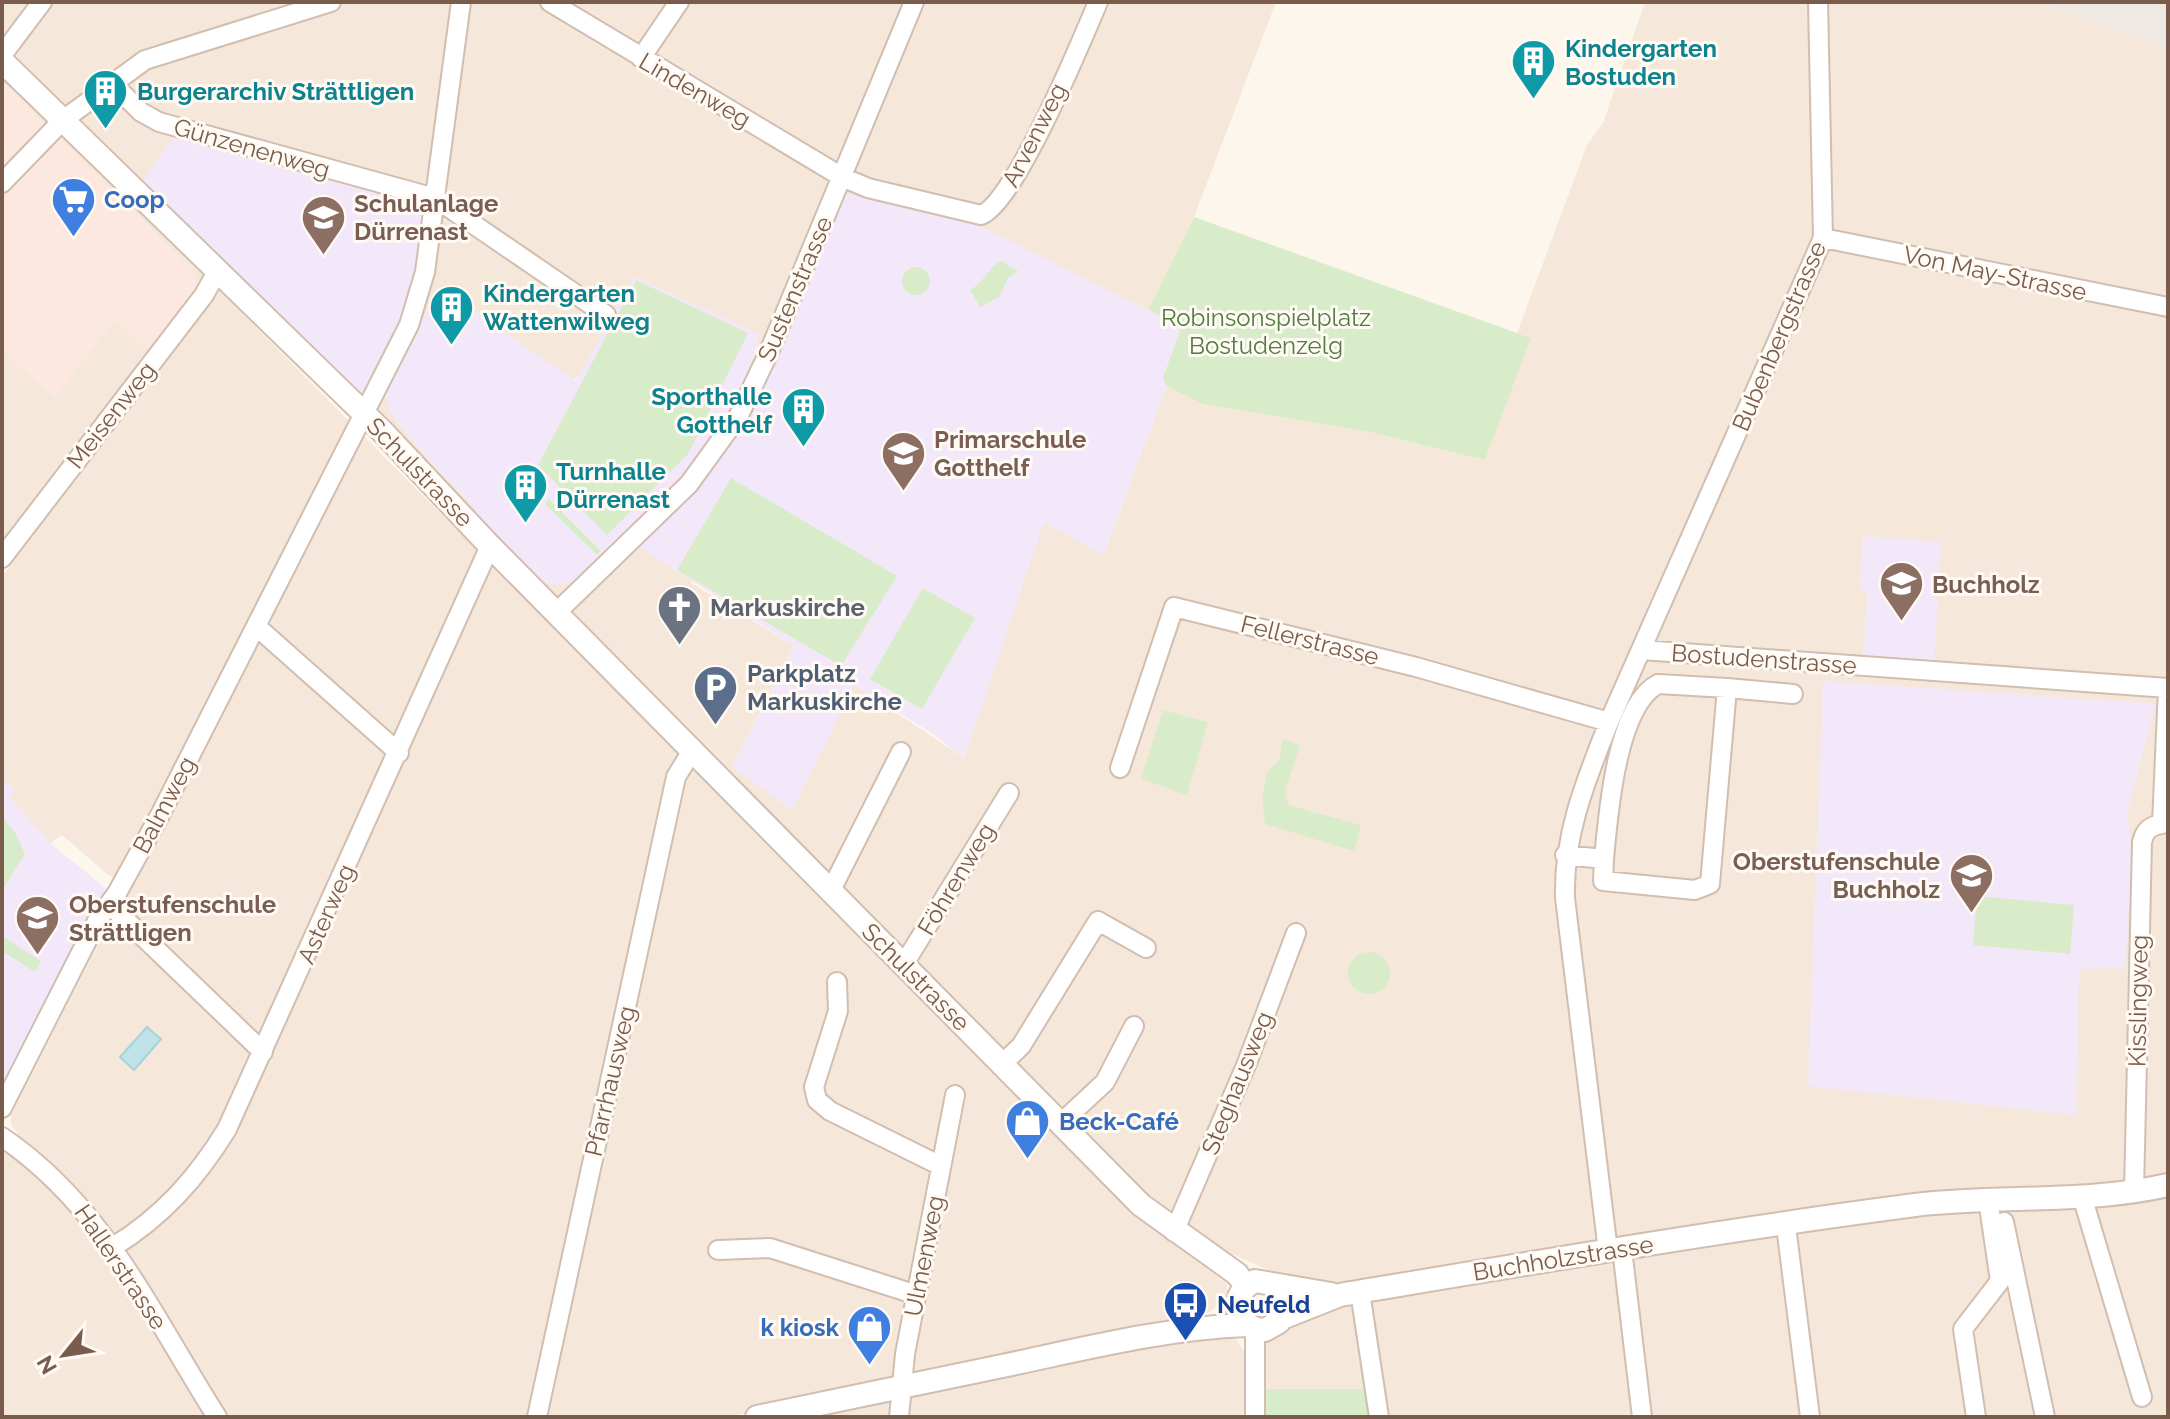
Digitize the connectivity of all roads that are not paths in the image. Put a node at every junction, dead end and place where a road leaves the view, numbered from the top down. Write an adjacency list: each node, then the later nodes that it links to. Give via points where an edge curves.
1 (42, 2): 9 (street)
2 (331, 2): 12 (street, via 162,53)
3 (461, 2): 16 (street, Balmweg)
4 (550, 2): 10 (street, Lindenweg)
5 (679, 2): 10 (street)
6 (914, 2): 14 (street, Sustenstrasse)
7 (1098, 2): 14 (street, Arvenweg, via 1044,121 1000,201 988,213 968,213)
8 (1818, 2): 17 (street, Bubenbergstrasse)
9 (2, 55)
10 (641, 58): 14 (street, Lindenweg)
11 (2, 61): 13 (street, Schulstrasse)
12 (112, 83): 13 (street); 16 (street, Günzenenweg, via 159,122)
13 (63, 120): 15 (street); 18 (street, Schulstrasse)
14 (842, 177): 24 (street, Sustenstrasse, via 754,387 722,442 672,501)
15 (2, 183)
16 (435, 198): 20 (street, Günzenenweg); 21 (street, Balmweg, via 421,294)
17 (1823, 238): 19 (street, Von May-Strasse); 26 (street, Bubenbergstrasse)
18 (218, 270): 21 (street, Schulstrasse); 23 (street, Meisenweg)
19 (2168, 307)
20 (606, 315)
21 (363, 413): 22 (street, Schulstrasse); 25 (street, Balmweg)
22 (490, 546): 24 (street, Schulstrasse); 33 (street, Asterweg)
23 (2, 558)
24 (557, 612): 31 (street, Schulstrasse)
25 (256, 626): 33 (street); 40 (street, Balmweg)
26 (1642, 650): 28 (street, Bostudenstrasse); 30 (street, Bostudenstrasse)
27 (1727, 688): 29 (street); 38 (street, via 1649,688 1614,771); 38 (street, via 1710,884 1695,890 1603,881)
28 (2168, 688): 36 (street)
29 (1793, 694)
30 (1609, 722): 34 (street, Fellerstrasse, via 1174,607); 37 (street, Bostudenstrasse)
31 (693, 749): 39 (street, Schulstrasse); 73 (street, Pfarrhausweg, via 676,777)
32 (901, 752): 39 (street)
33 (399, 753): 47 (street, Asterweg)
34 (1120, 768)
35 (1009, 793): 44 (street, Föhrenweg)
36 (2165, 826): 55 (street, Kisslingweg, via 2152,826 2142,842)
37 (1565, 855): 38 (street); 62 (street, Bostudenstrasse, via 1565,898)
38 (1604, 859)
39 (831, 890): 44 (street, Schulstrasse)
40 (110, 905): 47 (street); 50 (street, Balmweg)
41 (1095, 909): 48 (street, via 1017,1032)
42 (1296, 933): 59 (street, Steghausweg)
43 (1146, 948): 48 (street, via 1098,921 1026,1037)
44 (904, 964): 48 (street, Schulstrasse)
45 (837, 982): 53 (street, via 838,1011 814,1087 817,1100)
46 (1134, 1026): 51 (street, via 1105,1082)
47 (263, 1052): 60 (street, Asterweg, via 205,1163 169,1207)
48 (1006, 1059): 51 (street, Schulstrasse)
49 (955, 1095): 53 (street, Ulmenweg)
50 (2, 1108)
51 (1061, 1123): 59 (street, Schulstrasse)
52 (2, 1137): 60 (street, Hallerstrasse, via 80,1202)
53 (941, 1166): 66 (street, Ulmenweg)
54 (2168, 1185): 55 (street, Buchholzstrasse)
55 (2134, 1191): 56 (street, Buchholzstrasse)
56 (2082, 1196): 57 (street, Buchholzstrasse); 71 (street)
57 (1994, 1200): 58 (street, Buchholzstrasse, via 1918,1205); 80 (street, via 2000,1281 1963,1329); 81 (street)
58 (1786, 1226): 62 (street, Buchholzstrasse); 79 (street)
59 (1174, 1232): 65 (street, Schulstrasse, via 1237,1274)
60 (113, 1247): 72 (street, Hallerstrasse)
61 (718, 1250): 66 (street, via 770,1248)
62 (1615, 1250): 64 (street, Buchholzstrasse); 78 (street, Bostudenstrasse)
63 (1278, 1287): 64 (street, Buchholzstrasse); 65 (street, via 1265,1281); 67 (street, via 1286,1302)
64 (1350, 1293): 67 (street, Buchholzstrasse); 77 (street)
65 (1241, 1294): 68 (street); 69 (street, via 1239,1315)
66 (917, 1295): 70 (street, Ulmenweg)
67 (1282, 1318): 69 (street, via 1270,1328)
68 (1195, 1327): 69 (street); 70 (street)
69 (1251, 1327): 76 (street)
70 (903, 1387): 74 (street); 75 (street, Ulmenweg)
71 (2142, 1397)
72 (217, 1417)
73 (537, 1417)
74 (757, 1417)
75 (899, 1417)
76 (1255, 1417)
77 (1379, 1417)
78 (1642, 1417)
79 (1810, 1417)
80 (1976, 1417)
81 (2045, 1417)

